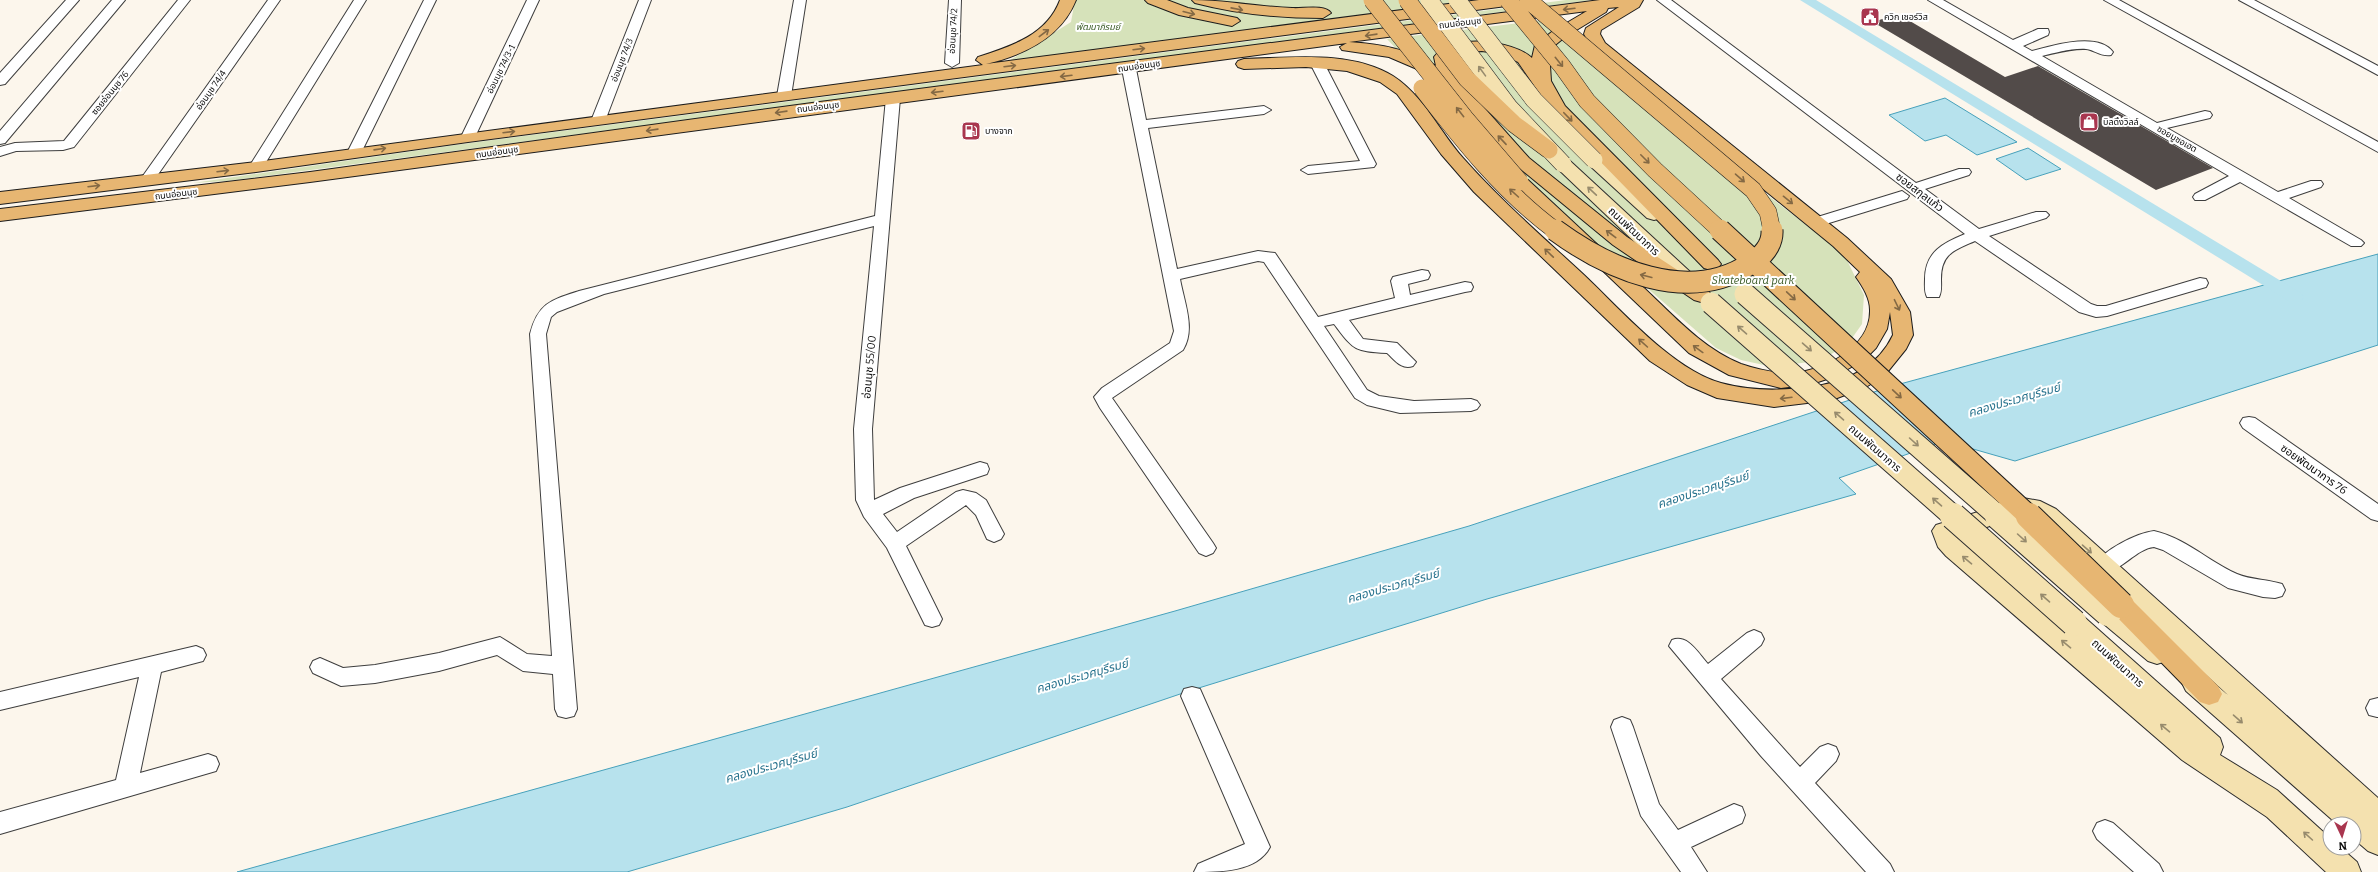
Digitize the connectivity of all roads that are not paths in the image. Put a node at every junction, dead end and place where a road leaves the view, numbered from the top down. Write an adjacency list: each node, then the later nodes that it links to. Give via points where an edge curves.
1 (73, 0): 42 (street)
2 (119, 0): 54 (street)
3 (184, 0): 55 (street, ซอยอ่อนนุช 76, via 69,144)
4 (274, 0): 65 (street, อ่อนนุช 74/4)
5 (360, 0): 61 (street)
6 (430, 0): 59 (street)
7 (533, 0): 53 (street, อ่อนนุช 74/3-1)
8 (645, 0): 50 (street, อ่อนนุช 74/3)
9 (800, 0): 46 (street)
10 (955, 0): 35 (street, อ่อนนุช 74/2)
11 (1052, 0): 35 (main road, via 1044,17 1022,35)
12 (1068, 0): 41 (main road, one-way to 12, via 984,60 1022,46 1036,39 1059,20)
13 (1153, 0): 29 (main road, one-way to 29, via 1184,12 1228,20 1318,23)
14 (1200, 0): 28 (main road, one-way to 28, via 1272,14)
15 (1372, 0): 91 (main road, one-way to 15, bridge, via 1736,370 1696,348 1522,184 1465,118)
16 (1407, 0): 57 (main road, bridge, via 1467,79 1514,124)
17 (1457, 0): 79 (main road, bridge, via 1534,100 1594,160)
18 (1508, 0): 102 (main road, one-way to 102, bridge, via 1587,101 1656,170 1997,486)
19 (1514, 0): 28 (main road, ถนนอ่อนนุช)
20 (1528, 0): 34 (main road, one-way to 34, bridge, via 1753,190 1765,206 1772,225 1770,243 1763,255 1746,268 1729,275 1694,281 1654,278 1610,265 1552,227 1504,184 1462,140 1422,88 1411,78 1385,64 1337,55)
21 (1635, 0): 27 (main road, ถนนอ่อนนุช)
22 (1642, 0): 75 (main road, one-way to 75, via 1594,28 1592,34 1598,46)
23 (1664, 0): 68 (street, ซอยสกุลแก้ว)
24 (1934, 0): 31 (street, ซอยมูซอเฮต)
25 (2110, 0): 37 (street)
26 (2245, 0): 40 (street)
27 (1615, 3): 34 (main road, ถนนอ่อนนุช, one-way to 34); 43 (main road, via 1584,17 1541,48 1539,66)
28 (1429, 5): 29 (main road, ถนนอ่อนนุช); 57 (main road, ถนนพัฒนาการ, one-way to 28, bridge, via 1500,95)
29 (1373, 18): 41 (main road, ถนนอ่อนนุช, one-way to 29)
30 (2043, 32): 31 (street)
31 (2013, 45): 33 (street, ซอยมูซอเฮต)
32 (2106, 52): 33 (street, via 2087,44)
33 (2030, 55): 52 (street, ซอยมูซอเฮต)
34 (1203, 61): 36 (main road); 38 (main road); 39 (main road, ถนนอ่อนนุช); 44 (main road, via 1319,47 1371,48 1406,56)
35 (952, 63): 41 (main road)
36 (1317, 63): 62 (street, via 1369,164); 89 (main road, one-way to 36, via 1480,188 1447,150 1403,90 1384,78 1359,68)
37 (2224, 63): 45 (street, via 2213,66 2213,69); 56 (street)
38 (1130, 70): 39 (main road); 51 (street)
39 (1105, 71): 47 (main road, ถนนอ่อนนุช, one-way to 47)
40 (2378, 71)
41 (902, 80): 46 (main road, ถนนอ่อนนุช)
42 (0, 81)
43 (1542, 84): 44 (main road, via 1525,60 1514,52 1502,48 1468,47 1447,52 1442,57 1444,67); 79 (main road, one-way to 79, via 1559,109)
44 (1456, 87): 85 (main road, one-way to 44, via 1620,241 1523,162)
45 (2250, 91)
46 (784, 96): 50 (main road, ถนนอ่อนนุช)
47 (893, 98): 72 (main road, ถนนอ่อนนุช, one-way to 72, via 310,178); 74 (street, อ่อนนุช 55/00)
48 (1264, 110): 51 (street)
49 (2205, 115): 52 (street)
50 (598, 120): 53 (main road, ถนนอ่อนนุช, one-way to 50)
51 (1141, 125): 81 (street)
52 (2156, 127): 64 (street, ซอยมูซอเฮต)
53 (468, 137): 59 (main road, ถนนอ่อนนุช, one-way to 53)
54 (0, 140)
55 (15, 147): 58 (street, ซอยอ่อนนุช 76); 60 (street)
56 (2378, 148)
57 (1549, 150): 85 (main road, ถนนพัฒนาการ, one-way to 57, bridge)
58 (0, 152)
59 (354, 153): 61 (main road, ถนนอ่อนนุช)
60 (0, 165)
61 (256, 167): 65 (main road, ถนนอ่อนนุช, one-way to 61)
62 (1308, 170)
63 (1964, 172): 68 (street)
64 (2241, 176): 69 (street); 70 (street, ซอยมูซอเฮต)
65 (147, 180): 67 (main road, ถนนอ่อนนุช, one-way to 65)
66 (2316, 184): 70 (street)
67 (73, 189): 71 (main road, ถนนอ่อนนุช); 72 (main road, via 45,206)
68 (1908, 192): 75 (street); 76 (street, ซอยสกุลแก้ว)
69 (2200, 197)
70 (2277, 197): 77 (street, ซอยมูซอเฮต)
71 (1, 205): 72 (main road, ถนนอ่อนนุช)
72 (61, 208)
73 (2041, 215): 76 (street)
74 (882, 219): 95 (street, อ่อนนุช 55/00, via 863,429 865,500); 108 (street, via 635,281 579,298 552,308 543,315 538,334 540,370)
75 (1816, 222): 78 (main road)
76 (1978, 236): 82 (street, ซอยสกุลแก้ว, via 2085,308 2096,312); 84 (street, via 1937,257 1933,269)
77 (2356, 243)
78 (1854, 255): 89 (main road, one-way to 89, via 1884,284 1892,296 1900,312 1903,335 1878,370 1859,382 1832,392 1774,399 1745,396 1717,390 1694,380); 91 (main road, via 1878,300 1880,313 1874,336 1852,358 1838,367 1806,378)
79 (1711, 264): 102 (main road, one-way to 102, bridge)
80 (1422, 275): 86 (street, via 1399,281)
81 (1171, 276): 88 (street, via 1258,256 1269,256); 99 (street, via 1182,331 1177,346 1103,397)
82 (2200, 283)
83 (1465, 287): 86 (street)
84 (1933, 293)
85 (1706, 299): 119 (main road, ถนนพัฒนาการ, one-way to 85, bridge, via 2074,624)
86 (1404, 301): 87 (street)
87 (1338, 318): 88 (street); 90 (street, via 1357,343 1391,347)
88 (1314, 323): 92 (street, via 1361,394 1372,402 1391,405)
89 (1658, 356): 91 (main road, via 1690,372 1712,379)
90 (1407, 362)
91 (1787, 381)
92 (1471, 406)
93 (2249, 423): 96 (street, ซอยพัฒนาการ 76)
94 (980, 469): 95 (street, via 907,493)
95 (871, 512): 98 (street, อ่อนนุช 55/00)
96 (2378, 514)
97 (994, 534): 98 (street, via 979,504 968,497 963,497)
98 (895, 543): 103 (street, อ่อนนุช 55/00)
99 (1206, 548)
100 (2105, 565): 101 (street, via 2143,542 2154,539 2168,542 2196,562 2229,580 2246,586); 119 (main road, one-way to 100, via 2192,751 1954,549 1946,540 1944,531 2011,510 2031,508 2048,515); 121 (main road)
101 (2275, 590)
102 (2114, 609): 124 (main road, one-way to 124)
103 (932, 619)
104 (1754, 639): 110 (street)
105 (1679, 646): 110 (street)
106 (196, 655): 107 (street)
107 (152, 665): 112 (street); 118 (street)
108 (563, 666): 109 (street, via 523,662 500,646 439,662 375,674 341,676); 113 (street)
109 (320, 667)
110 (1707, 678): 117 (street)
111 (1192, 696): 127 (street, via 1258,847 1254,852)
112 (0, 701)
113 (566, 709)
114 (1622, 727): 125 (street, via 1649,809)
115 (1828, 754): 117 (street)
116 (208, 764): 118 (street)
117 (1800, 782): 129 (street)
118 (126, 787): 122 (street)
119 (2277, 808): 126 (main road, ถนนพัฒนาการ, one-way to 119)
120 (1734, 815): 125 (street)
121 (2378, 816)
122 (0, 823)
123 (2105, 831): 130 (street)
124 (2378, 842)
125 (1674, 843): 128 (street)
126 (2343, 871)
127 (1206, 872)
128 (1695, 872)
129 (1882, 872)
130 (2151, 872)

